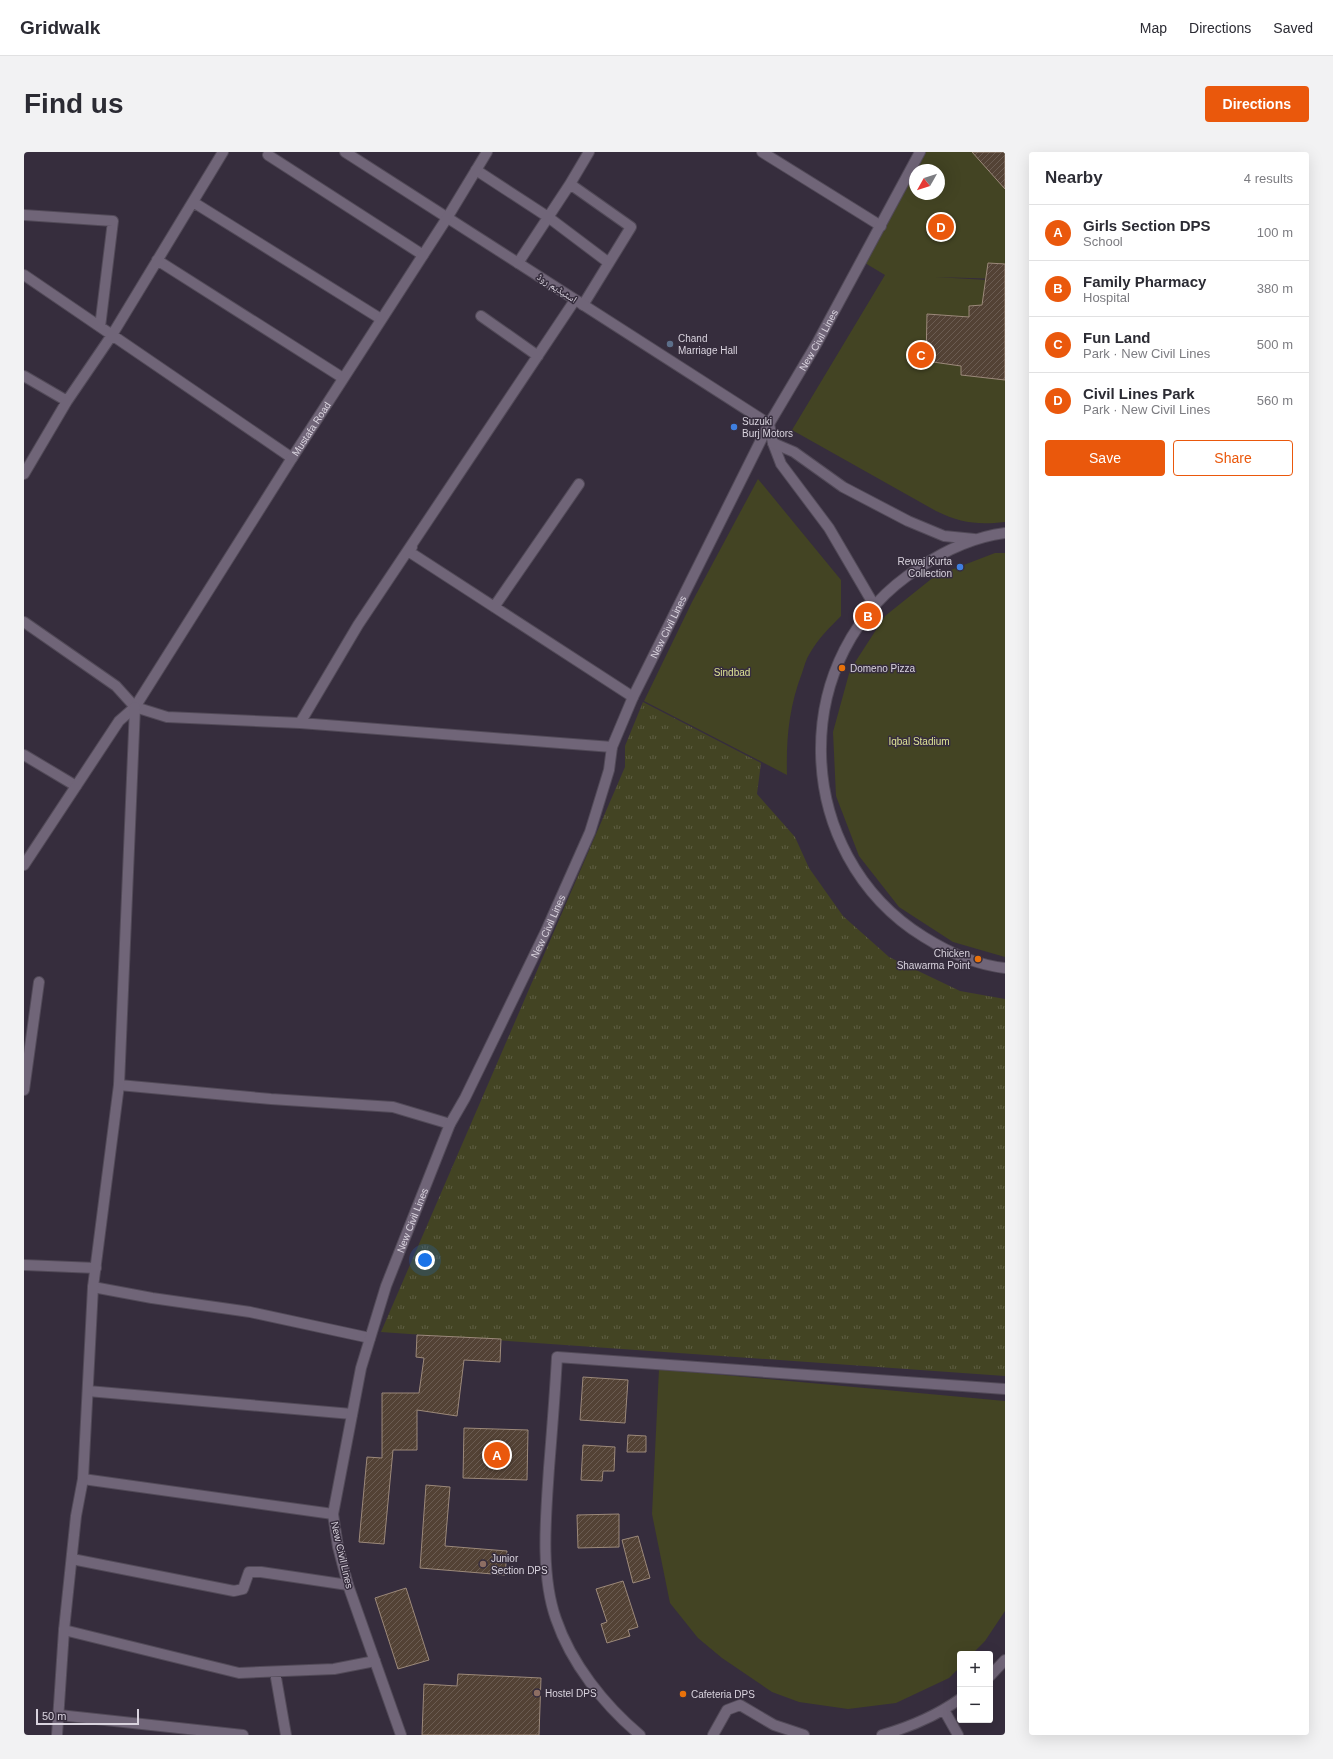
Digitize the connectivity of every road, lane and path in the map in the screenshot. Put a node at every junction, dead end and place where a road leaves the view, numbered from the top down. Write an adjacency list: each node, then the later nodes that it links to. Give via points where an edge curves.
1 (223, 152): 10 (street)
2 (345, 152): 13 (street, اسٹیڈیم روڈ)
3 (487, 152): 8 (street, Mustafa Road)
4 (589, 152): 9 (street)
5 (762, 152): 14 (street)
6 (920, 152): 14 (street, New Civil Lines)
7 (268, 155): 15 (street)
8 (476, 170): 12 (street); 13 (street, Mustafa Road)
9 (570, 184): 12 (street); 18 (street, via 631,227)
10 (193, 202): 16 (street); 22 (street)
11 (24, 215): 23 (street, via 113,221)
12 (548, 217): 17 (street); 18 (street)
13 (448, 218): 15 (street, Mustafa Road); 17 (street, اسٹیڈیم روڈ)
14 (881, 226): 29 (street, New Civil Lines)
15 (423, 255): 22 (street, Mustafa Road)
16 (157, 260): 24 (street); 27 (street)
17 (518, 263): 20 (street, اسٹیڈیم روڈ)
18 (609, 263): 20 (street)
19 (24, 275): 23 (street)
20 (579, 302): 25 (street); 29 (street, اسٹیڈیم روڈ)
21 (481, 316): 25 (street)
22 (381, 319): 27 (street, Mustafa Road)
23 (100, 327): 24 (street)
24 (112, 335): 28 (street); 31 (street)
25 (538, 356): 36 (street)
26 (24, 376): 28 (street)
27 (343, 378): 31 (street, Mustafa Road)
28 (67, 401): 32 (street)
29 (769, 424): 30 (street); 40 (street, New Civil Lines)
30 (773, 443): 35 (street, via 794,452 843,487 908,521 944,536); 37 (street, via 781,464 829,528)
31 (292, 458): 41 (street, Mustafa Road)
32 (24, 474)
33 (579, 484): 38 (street)
34 (1005, 533): 35 (street)
35 (976, 540): 37 (street, via 938,555 904,577)
36 (410, 549): 38 (street); 42 (street, via 358,625)
37 (874, 605): 47 (street, via 854,632 838,661 822,718 820,758 824,791 832,823 846,854 864,882 885,907 911,929 939,946 969,959)
38 (494, 607): 40 (street)
39 (24, 622): 41 (street, via 116,686)
40 (633, 697): 43 (street, New Civil Lines)
41 (135, 707): 42 (street, via 168,717); 45 (street, Mustafa Road, via 120,721); 49 (street)
42 (300, 722): 43 (street)
43 (612, 747): 51 (street, New Civil Lines, via 609,770 590,832 546,931)
44 (24, 755): 45 (street)
45 (76, 786): 46 (street, Mustafa Road)
46 (24, 865)
47 (1005, 968)
48 (38, 982): 50 (street)
49 (119, 1085): 51 (street, via 393,1107); 53 (street)
50 (24, 1090)
51 (450, 1124): 55 (street, New Civil Lines, via 386,1286)
52 (24, 1265): 53 (street)
53 (96, 1268): 54 (street)
54 (93, 1287): 55 (street, via 250,1312); 57 (street)
55 (370, 1338): 58 (street, New Civil Lines)
56 (1005, 1389): 75 (street, via 557,1357 546,1512 546,1573 556,1618 577,1663 601,1696)
57 (88, 1391): 58 (street); 59 (street)
58 (352, 1414): 60 (street, New Civil Lines)
59 (83, 1479): 60 (street); 61 (street)
60 (333, 1514): 62 (street, New Civil Lines)
61 (72, 1559): 62 (street, via 234,1591 243,1589 249,1572); 63 (street)
62 (348, 1585): 64 (street, New Civil Lines)
63 (64, 1630): 66 (street, via 239,1673); 70 (street)
64 (375, 1660): 66 (street, via 334,1669); 74 (street, New Civil Lines)
65 (1005, 1660): 67 (street)
66 (275, 1672): 73 (street)
67 (993, 1673)
68 (957, 1701): 69 (street)
69 (944, 1710): 78 (street, via 905,1728); 79 (street)
70 (59, 1715): 71 (street); 72 (street)
71 (57, 1735)
72 (243, 1735)
73 (286, 1735)
74 (401, 1735)
75 (640, 1735)
76 (714, 1735): 77 (street, via 727,1710 740,1705 774,1726)
77 (804, 1735)
78 (882, 1735)
79 (958, 1735)

